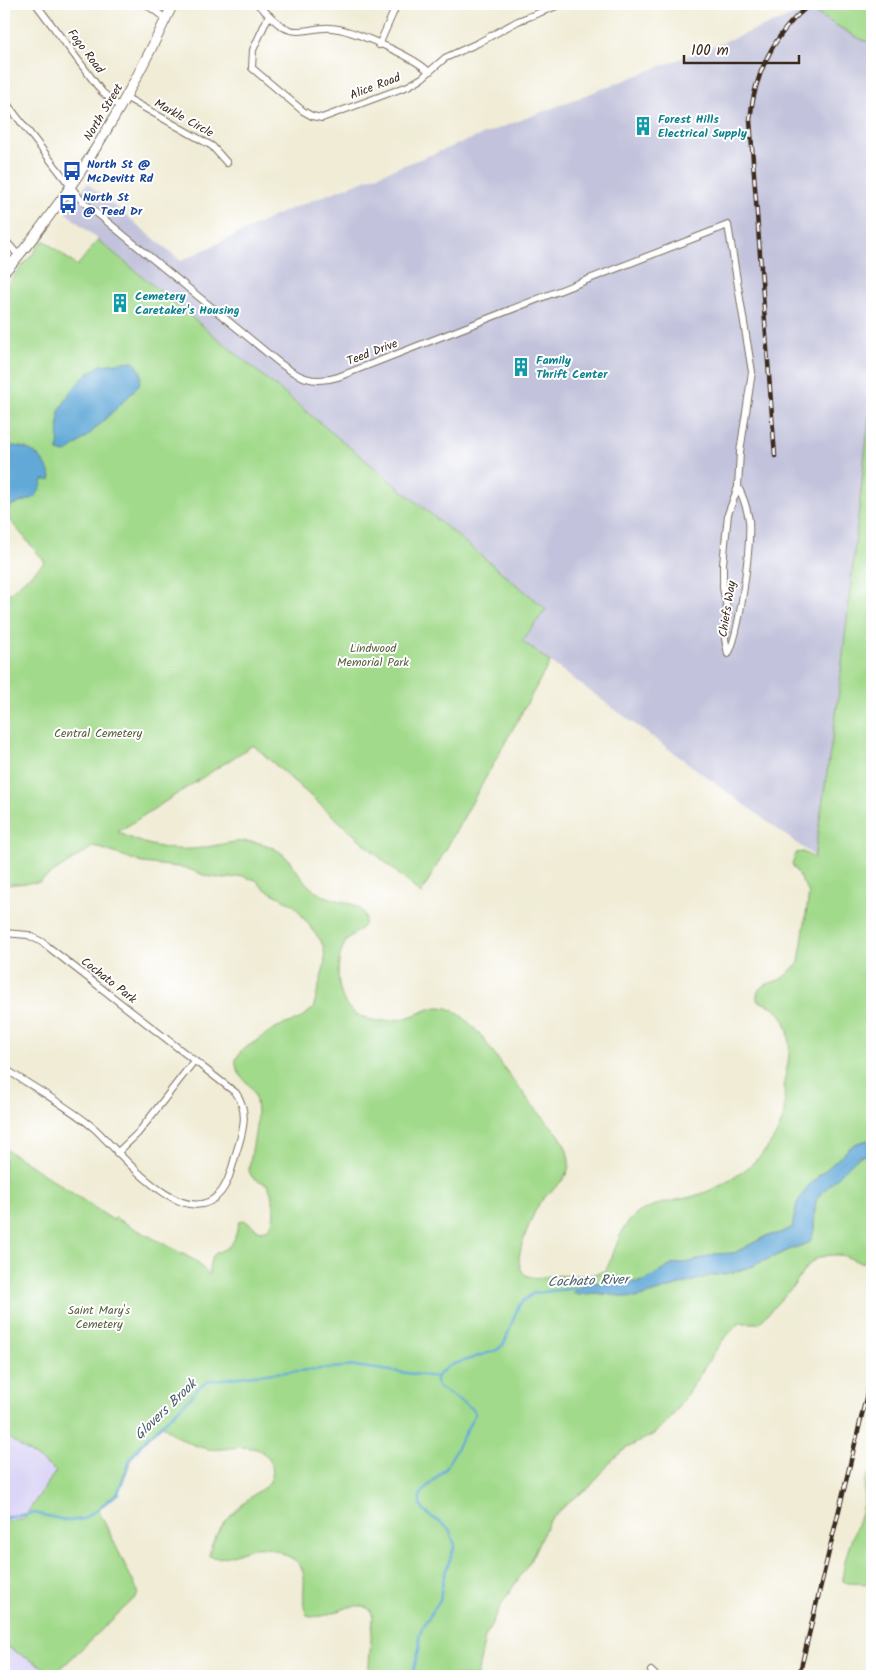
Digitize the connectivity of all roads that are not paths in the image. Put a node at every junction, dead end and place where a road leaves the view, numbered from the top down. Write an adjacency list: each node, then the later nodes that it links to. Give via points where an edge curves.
1 (36, 4): 13 (street, Fogo Road, via 102,92)
2 (146, 4): 8 (street)
3 (174, 4): 8 (main road, North Street)
4 (257, 4): 7 (street)
5 (397, 4): 9 (street)
6 (562, 4): 10 (street, Alice Road, via 518,21 445,58)
7 (269, 15): 9 (street, via 292,30 338,28); 10 (street, Alice Road, via 251,54 252,68 312,116 334,115 408,86)
8 (166, 19): 11 (main road, North Street)
9 (379, 45): 10 (street, via 413,59)
10 (428, 71)
11 (126, 98): 13 (main road, North Street); 14 (street, Markle Circle, via 212,146)
12 (4, 100): 15 (street, Teed Drive)
13 (121, 108): 15 (main road, North Street)
14 (227, 163)
15 (70, 188): 16 (street, Teed Drive, via 82,202 277,361 301,378 317,382 338,377); 18 (main road, North Street)
16 (728, 225): 20 (street, Chiefs Way, via 752,372)
17 (4, 239): 18 (street)
18 (19, 256): 19 (main road, North Street)
19 (4, 272)
20 (738, 487): 20 (street, Chiefs Way, via 728,514 722,571 728,654 738,630 749,533 746,506)
21 (4, 933): 22 (street, Cochato Park, via 28,935 42,942)
22 (194, 1061): 24 (street, via 138,1132); 24 (street, Cochato Park, via 236,1093 242,1104 244,1114 240,1139 223,1188 213,1199 193,1204 176,1199 143,1177)
23 (4, 1068): 24 (street, via 82,1120)
24 (117, 1153)
25 (651, 1671): 26 (street)
26 (656, 1676)

